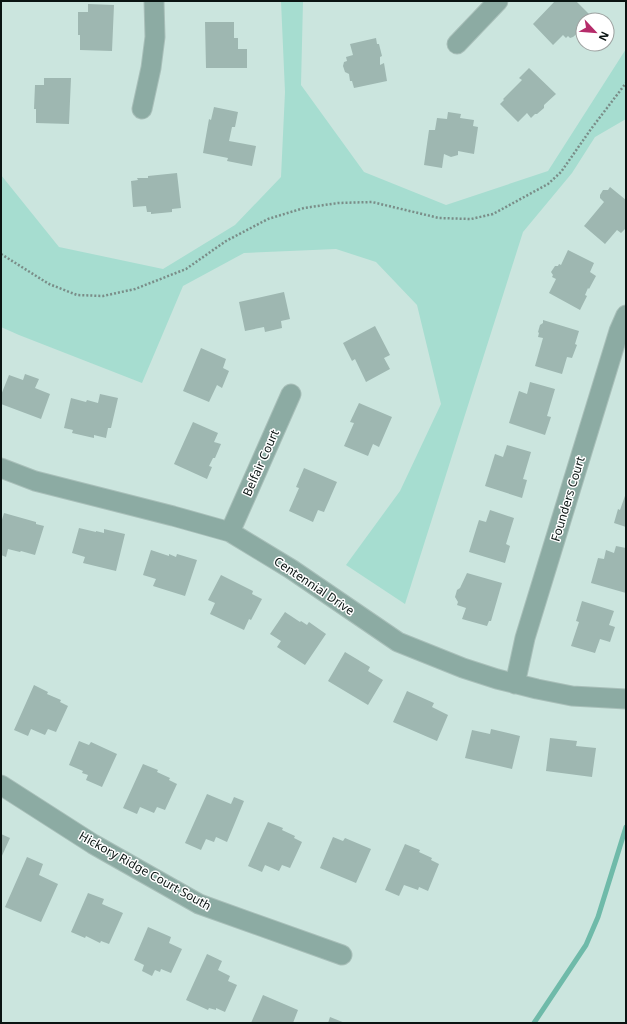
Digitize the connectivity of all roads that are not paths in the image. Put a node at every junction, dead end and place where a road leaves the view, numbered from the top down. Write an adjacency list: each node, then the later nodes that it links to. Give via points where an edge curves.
1 (154, 1): 4 (street, via 155,37)
2 (498, 1): 3 (street)
3 (457, 44)
4 (142, 109)
5 (626, 315): 9 (street, Founders Court, via 525,638)
6 (291, 394): 8 (street, Belfair Court)
7 (1, 468): 8 (street, Centennial Drive, via 35,481)
8 (230, 532): 9 (street, Centennial Drive, via 291,569 398,642 463,668)
9 (515, 684): 10 (street, Centennial Drive, via 572,696)
10 (626, 699)
11 (1, 785): 12 (street, Hickory Ridge Court South, via 93,844 199,904)
12 (342, 955)

